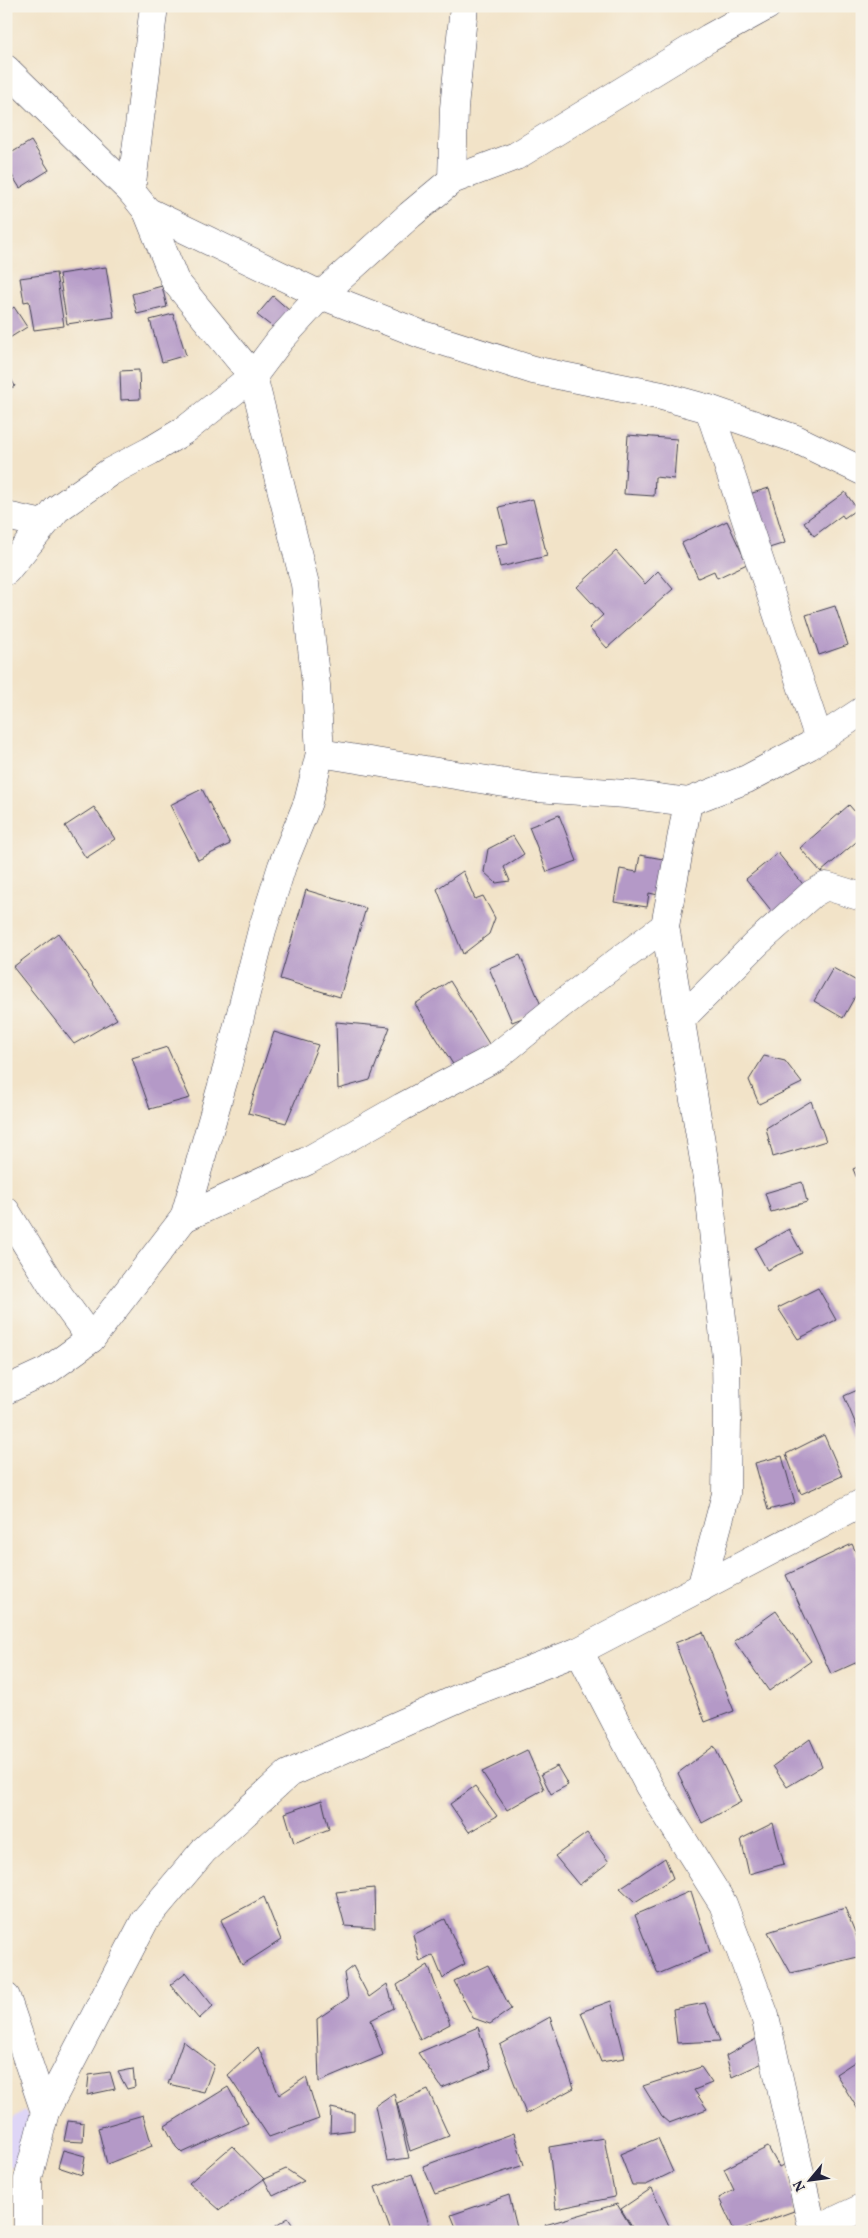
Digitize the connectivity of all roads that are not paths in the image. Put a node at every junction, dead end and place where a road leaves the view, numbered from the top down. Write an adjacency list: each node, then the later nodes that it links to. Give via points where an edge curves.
1 (154, 6): 6 (street)
2 (464, 6): 5 (street, via 454,108)
3 (767, 6): 5 (street, via 516,156)
4 (6, 69): 6 (street)
5 (452, 180): 7 (street)
6 (139, 201): 7 (street); 8 (street, via 175,281)
7 (321, 295): 8 (street); 9 (street, via 423,336 532,370 662,396)
8 (253, 376): 12 (street, via 185,430 110,472 56,509); 16 (street, via 305,584)
9 (709, 409): 10 (street, via 796,439); 15 (street)
10 (862, 471)
11 (6, 516): 12 (street)
12 (43, 524): 13 (street)
13 (6, 571)
14 (862, 711): 15 (street)
15 (819, 739): 17 (street, via 747,779)
16 (320, 753): 17 (street, via 536,788); 22 (street, via 308,802 282,866 262,930 228,1068)
17 (688, 802): 19 (street)
18 (862, 897): 20 (street, via 826,886 812,894 757,943)
19 (665, 926): 20 (street); 22 (street, via 496,1057 307,1161)
20 (681, 1019): 26 (street, via 709,1190 726,1358 726,1494)
21 (6, 1211): 23 (street)
22 (184, 1218): 23 (street)
23 (90, 1339): 24 (street, via 47,1371)
24 (6, 1390)
25 (862, 1503): 26 (street)
26 (701, 1588): 27 (street)
27 (579, 1651): 29 (street, via 468,1694 288,1774 204,1850 145,1920); 31 (street, via 649,1786 722,1904 765,2016)
28 (6, 1996): 29 (street)
29 (45, 2112): 32 (street, via 28,2179)
30 (862, 2208): 31 (street)
31 (812, 2231)
32 (28, 2232)

